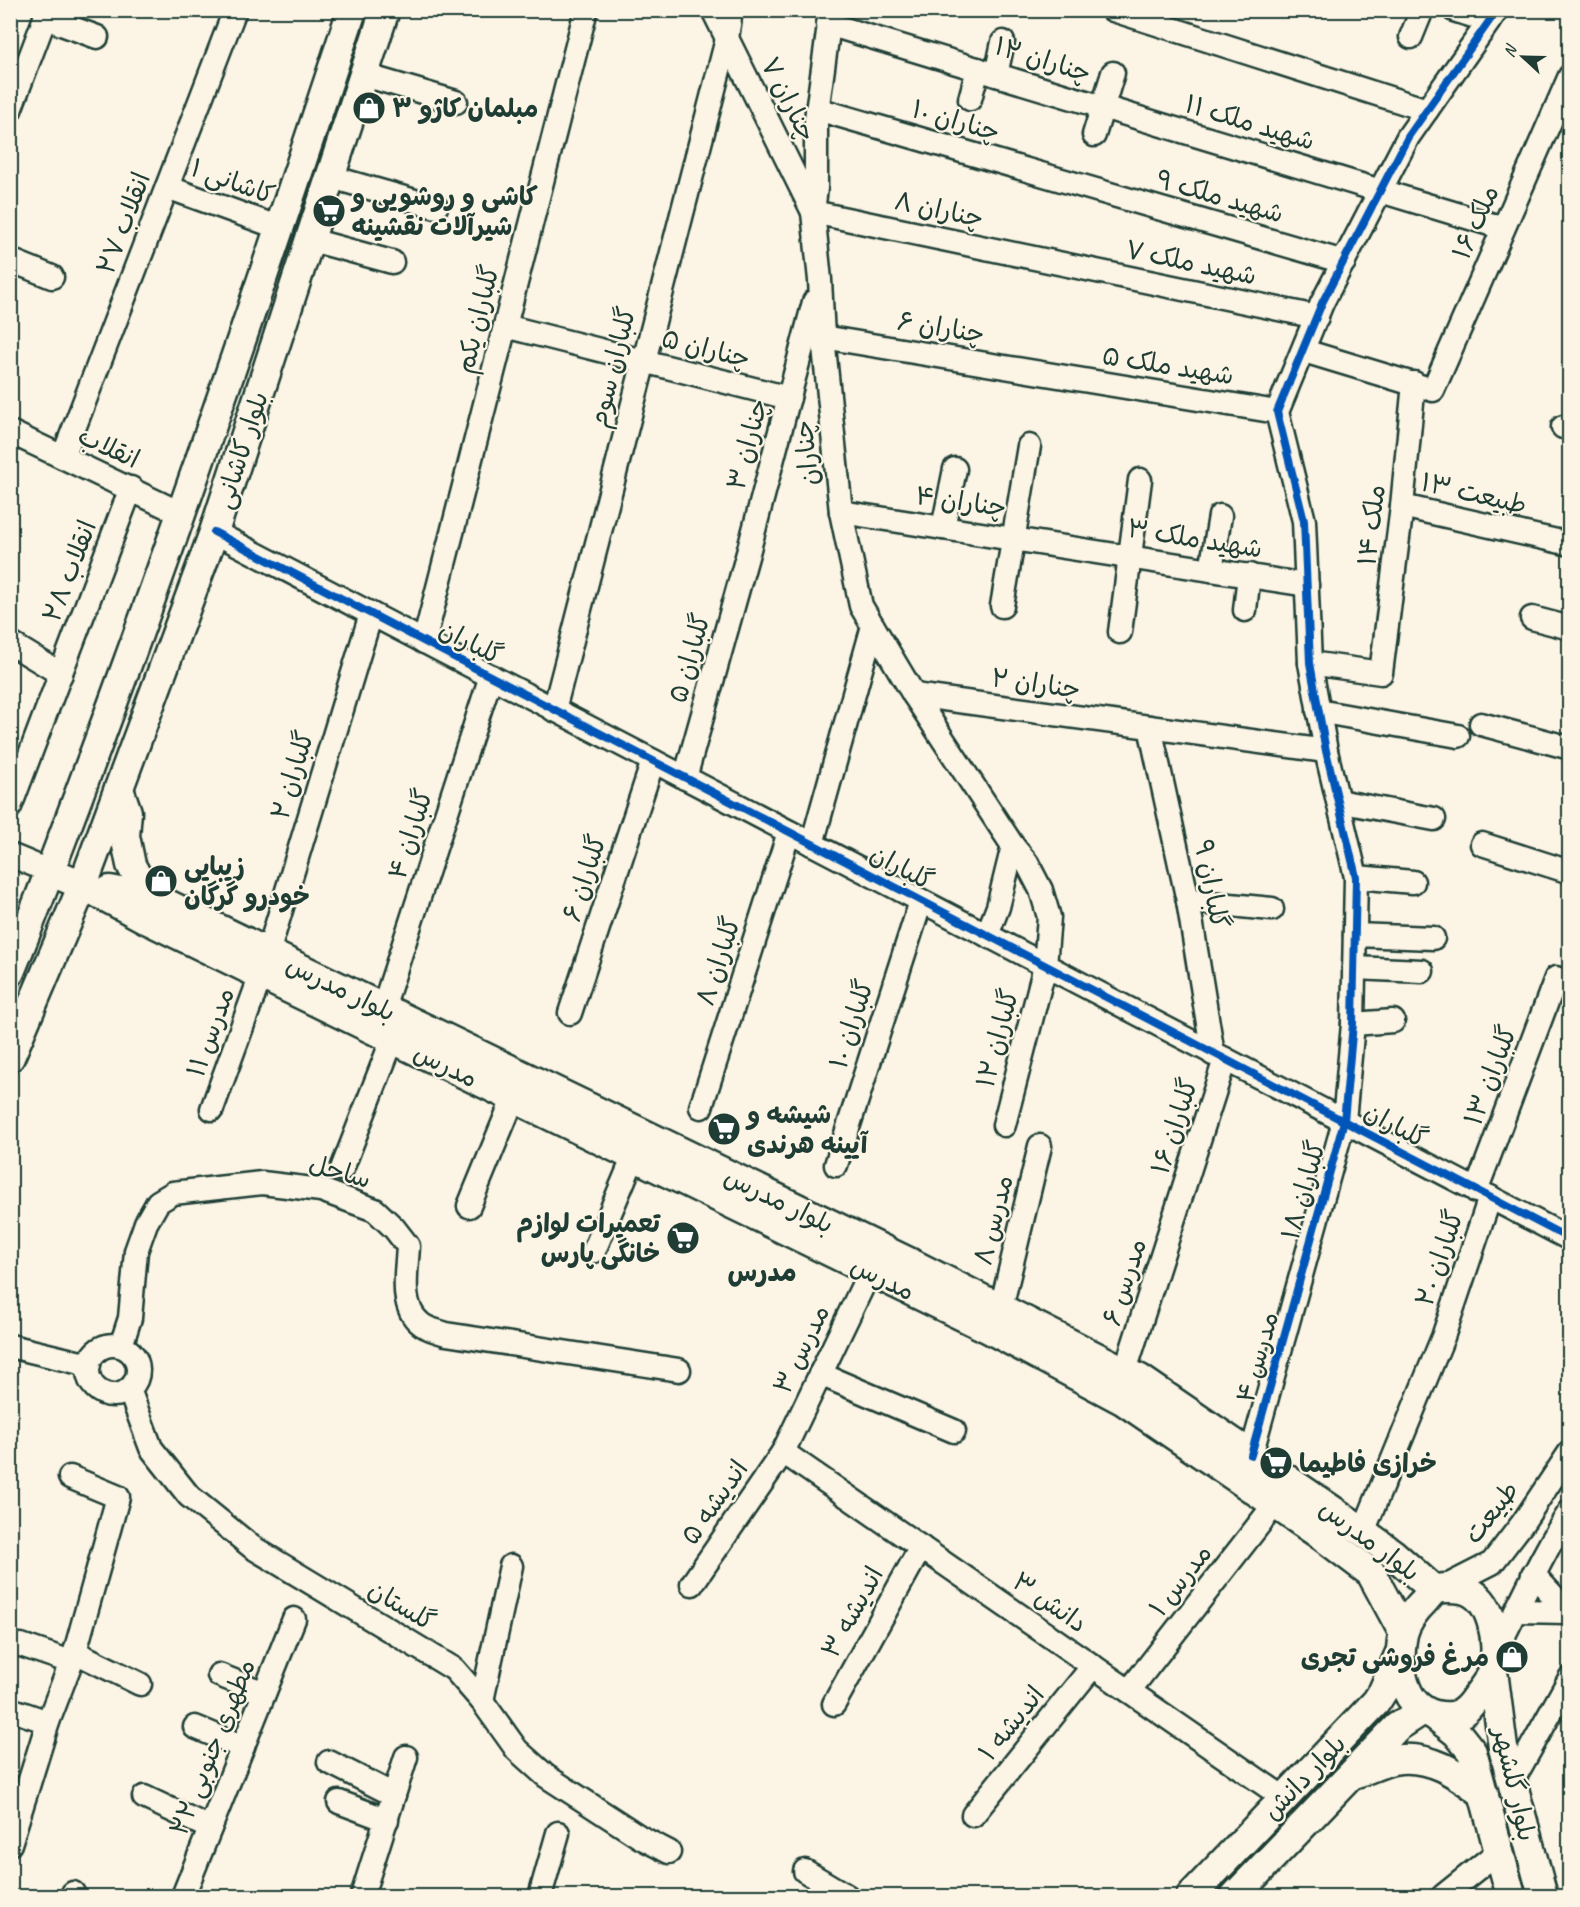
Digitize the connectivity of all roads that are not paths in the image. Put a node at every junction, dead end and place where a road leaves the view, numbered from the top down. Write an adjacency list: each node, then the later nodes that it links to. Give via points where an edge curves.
1 (235, 10): 30 (street, انقلاب ۲۷)
2 (352, 10): 34 (main road, بلوار کاشانی)
3 (385, 10): 19 (main road, بلوار کاشانی)
4 (586, 10): 44 (street, گلباران یکم)
5 (713, 10): 15 (street, چناران ۷)
6 (731, 10): 15 (street, گلباران سوم)
7 (1113, 10): 26 (street)
8 (1422, 10): 14 (street)
9 (1454, 10): 11 (street)
10 (46, 14): 13 (street); 25 (street)
11 (1493, 16): 26 (street)
12 (829, 17): 17 (street, چناران ۱۲); 24 (street, چناران)
13 (97, 37)
14 (1411, 37)
15 (727, 39): 33 (street, چناران ۷); 47 (street, گلباران سوم)
16 (1003, 42): 17 (street)
17 (987, 72): 21 (street); 23 (street, چناران ۱۲)
18 (1113, 73): 23 (street)
19 (364, 75): 22 (street); 28 (main road, بلوار کاشانی)
20 (1569, 76): 35 (street, ملک ۱۶)
21 (970, 99)
22 (456, 102)
23 (1104, 108): 27 (street); 31 (street, شهید ملک ۱۱)
24 (817, 109): 29 (street, چناران ۱۰); 33 (street, چناران)
25 (10, 110)
26 (1427, 110): 31 (street, via 1408,137)
27 (1094, 135)
28 (331, 177): 32 (street); 36 (main road, بلوار کاشانی)
29 (1080, 185): 38 (street, شهید ملک ۹)
30 (167, 187): 34 (street, ۱ کاشانی); 54 (street, انقلاب ۲۷)
31 (1380, 192): 35 (street, شهید ملک ۱۱); 38 (street)
32 (436, 207)
33 (813, 212): 40 (street, چناران ۸); 42 (street, چناران)
34 (280, 228): 60 (main road, بلوار کاشانی)
35 (1503, 228): 49 (street, ملک ۱۶)
36 (311, 240): 39 (street); 63 (main road, بلوار کاشانی)
37 (10, 260): 41 (street)
38 (1344, 261): 43 (street)
39 (392, 262)
40 (1054, 262): 43 (street, شهید ملک ۷)
41 (52, 277)
42 (820, 280): 45 (street, چناران); 50 (street, چناران ۳)
43 (1317, 317): 46 (street)
44 (505, 327): 47 (street, ۵ چناران); 79 (street, گلباران یکم)
45 (823, 337): 48 (street, چناران ۶); 59 (street, چناران)
46 (1304, 351): 49 (street); 51 (street)
47 (643, 361): 50 (street, ۵ چناران); 85 (street, گلباران سوم)
48 (1050, 374): 51 (street, شهید ملک ۵)
49 (1423, 387): 58 (street, ملک ۱۴)
50 (789, 398): 67 (street, چناران ۳)
51 (1278, 412): 71 (street, گلباران ۱۸, via 1304,521)
52 (10, 432): 54 (street, انقلاب)
53 (1029, 446): 64 (street)
54 (63, 457): 57 (street, انقلاب)
55 (955, 469): 62 (street)
56 (1140, 480): 68 (street)
57 (131, 488): 60 (street, انقلاب); 82 (street, ۲۸ انقلاب)
58 (1402, 506): 65 (street, طبیعت ۱۳); 81 (street, ملک ۱۴, via 1381,673)
59 (841, 512): 62 (street, ۴ چناران); 76 (street, چناران, via 861,606)
60 (182, 514): 63 (main road); 104 (main road, بلوار کاشانی)
61 (1220, 516): 69 (street)
62 (944, 528): 64 (street, ۴ چناران)
63 (214, 532): 74 (street, گلباران); 95 (main road, بلوار کاشانی)
64 (1013, 537): 66 (street, ۴ چناران); 72 (street)
65 (1569, 544)
66 (1074, 548): 68 (street, ۳ شهید ملک)
67 (748, 553): 94 (street, گلباران ۵)
68 (1130, 556): 69 (street, ۳ شهید ملک); 78 (street)
69 (1211, 570): 70 (street, ۳ شهید ملک)
70 (1249, 575): 71 (street, ۳ شهید ملک); 73 (street)
71 (1307, 585): 81 (street, گلباران ۱۸)
72 (1002, 606)
73 (1245, 610)
74 (371, 614): 79 (street, گلباران); 116 (street, گلباران ۲)
75 (1533, 618): 77 (street)
76 (873, 626): 84 (street, چناران); 100 (street)
77 (1569, 628)
78 (1120, 632)
79 (424, 642): 83 (street, گلباران)
80 (10, 643): 82 (street)
81 (1310, 663): 86 (street, گلباران ۱۸)
82 (61, 674): 92 (street, ۲۸ انقلاب)
83 (491, 676): 85 (street, گلباران); 122 (street, گلباران ۴)
84 (914, 695): 88 (street, ۲ چناران); 102 (street, چناران)
85 (554, 710): 93 (street, گلباران)
86 (1318, 711): 89 (street); 91 (street, گلباران ۱۸)
87 (1481, 723): 90 (street)
88 (1150, 728): 91 (street, ۲ چناران); 111 (street, ۹ گلباران)
89 (1458, 736)
90 (1569, 748)
91 (1326, 751): 96 (street, گلباران ۱۸)
92 (19, 756): 97 (street, ۲۸ انقلاب)
93 (653, 761): 94 (street, گلباران); 123 (street, گلباران ۶)
94 (685, 778): 99 (street, گلباران)
95 (119, 789): 108 (main road, بلوار کاشانی); 109 (main road, via 128,812 125,836 131,865)
96 (1338, 801): 98 (street); 106 (street, گلباران ۱۸)
97 (10, 807)
98 (1434, 819)
99 (789, 832): 100 (street, گلباران); 130 (street, گلباران ۸)
100 (812, 844): 110 (street, گلباران)
101 (1482, 844): 105 (street)
102 (1013, 846): 113 (street); 117 (street, گلباران ۱۲, via 1041,890 1049,917)
103 (10, 855): 104 (street)
104 (51, 872): 108 (main road); 120 (main road, بلوار کاشانی)
105 (1569, 872)
106 (1356, 877): 107 (street); 114 (street, گلباران ۱۸)
107 (1413, 882)
108 (83, 885): 109 (main road, بلوار مدرس); 116 (main road, مدرس, via 148,920); 128 (main road, بلوار کاشانی)
109 (157, 899): 116 (main road, بلوار مدرس)
110 (921, 901): 113 (street, گلباران); 136 (street, گلباران ۱۰)
111 (1188, 901): 112 (street); 127 (street, ۹ گلباران)
112 (1272, 909)
113 (987, 935): 117 (street, گلباران)
114 (1355, 935): 115 (street); 118 (street, گلباران ۱۸)
115 (1433, 938)
116 (265, 964): 122 (main road, بلوار مدرس); 126 (main road, مدرس); 131 (street, مدرس ۱۱)
117 (1045, 966): 127 (street, گلباران); 133 (street, گلباران ۱۲)
118 (1354, 968): 119 (street); 125 (street, گلباران ۱۸)
119 (1422, 971)
120 (10, 972)
121 (1563, 981): 138 (street, ۱۳ گلباران)
122 (382, 1008): 141 (main road, بلوار مدرس)
123 (570, 1013)
124 (1393, 1021): 125 (street)
125 (1353, 1024): 132 (street, گلباران ۱۸)
126 (393, 1038): 129 (main road, مدرس); 137 (street)
127 (1219, 1056): 132 (street, گلباران); 140 (street, گلباران ۱۶)
128 (10, 1057)
129 (514, 1097): 135 (main road, مدرس); 139 (street)
130 (701, 1107)
131 (212, 1109)
132 (1344, 1121): 138 (street, گلباران); 144 (street, گلباران ۱۸)
133 (1004, 1125)
134 (1040, 1146): 146 (street, مدرس ۸)
135 (634, 1156): 141 (main road, مدرس); 143 (street)
136 (837, 1165)
137 (342, 1169)
138 (1483, 1194): 142 (street, گلباران); 161 (street, گلباران ۲۰, via 1443,1336)
139 (470, 1206)
140 (1177, 1210): 151 (street, مدرس ۶)
141 (789, 1218): 145 (main road, مدرس); 146 (main road, بلوار مدرس)
142 (1569, 1239)
143 (594, 1251)
144 (1302, 1270): 157 (street, مدرس ۴)
145 (870, 1271): 152 (street, مدرس ۳); 159 (main road, مدرس, via 1124,1401)
146 (1001, 1308): 151 (main road, بلوار مدرس)
147 (10, 1346): 149 (street)
148 (121, 1346): 149 (street, via 102,1348); 150 (street, ساحل, via 130,1318 136,1251 158,1202 173,1193 262,1183 321,1190 375,1210 408,1246 408,1307 420,1324 446,1334); 153 (street, via 137,1362 138,1374)
149 (89, 1365): 153 (street, via 89,1376 99,1390 115,1395)
150 (679, 1370)
151 (1125, 1371): 157 (main road, بلوار مدرس)
152 (820, 1374): 154 (street); 155 (street, مدرس ۳)
153 (129, 1389): 180 (street, گلستان, via 151,1448 189,1496 252,1547 454,1669)
154 (954, 1431)
155 (783, 1452): 162 (street, دانش ۳); 165 (street, اندیشه ۵)
156 (1569, 1452): 166 (street, طبیعت, via 1492,1563)
157 (1251, 1455): 161 (main road, بلوار مدرس)
158 (70, 1477): 172 (street, via 118,1497)
159 (1275, 1504): 170 (main road, مدرس, via 1371,1573); 178 (street, مدرس ۱)
160 (1569, 1511): 164 (street)
161 (1363, 1532): 166 (main road, بلوار مدرس)
162 (921, 1547): 174 (street, دانش ۳); 181 (street, اندیشه ۳)
163 (511, 1566): 180 (street)
164 (1533, 1574): 167 (street); 168 (street)
165 (692, 1584)
166 (1437, 1589): 170 (main road, via 1414,1612); 173 (main road, via 1464,1589 1479,1599 1495,1633)
167 (1517, 1611): 168 (street); 173 (street)
168 (1568, 1613)
169 (294, 1619): 179 (street, مطهری جنوبی ۲۲)
170 (1403, 1640): 183 (main road, via 1403,1685 1411,1698); 194 (main road, بلوار دانش, via 1376,1702)
171 (21, 1645): 172 (street)
172 (73, 1657): 177 (street); 184 (street)
173 (1493, 1663): 183 (main road, via 1486,1684 1468,1709 1454,1716); 190 (main road, بلوار گلشهر, via 1503,1748)
174 (1093, 1666): 178 (street, دانش ۳); 196 (street, اندیشه ۱)
175 (219, 1675): 179 (street)
176 (1569, 1678): 190 (street)
177 (140, 1684)
178 (1129, 1691): 194 (street, دانش ۳)
179 (264, 1693): 186 (street, مطهری جنوبی ۲۲)
180 (482, 1701): 202 (street, گلستان, via 517,1750 546,1776)
181 (834, 1704)
182 (10, 1709): 184 (street)
183 (1429, 1712): 189 (main road, بلوار دانش, via 1396,1727); 191 (main road, بلوار گلشهر, via 1473,1752)
184 (48, 1722): 200 (street)
185 (195, 1726): 186 (street)
186 (243, 1747): 198 (street, مطهری جنوبی ۲۲)
187 (406, 1758): 192 (street)
188 (329, 1762): 192 (street)
189 (1352, 1774): 191 (main road, via 1393,1760 1419,1759 1459,1775); 209 (main road, بلوار دانش)
190 (1512, 1782): 212 (main road, بلوار گلشهر)
191 (1484, 1794): 201 (main road, بلوار گلشهر)
192 (394, 1795): 197 (street)
193 (144, 1797): 198 (street)
194 (1284, 1798): 208 (main road, بلوار دانش)
195 (339, 1802): 197 (street)
196 (973, 1815)
197 (387, 1820): 205 (street)
198 (210, 1828): 204 (street, مطهری جنوبی ۲۲)
199 (558, 1833): 206 (street)
200 (10, 1844)
201 (1499, 1851): 210 (street); 211 (main road, بلوار گلشهر)
202 (669, 1852)
203 (805, 1871): 207 (street)
204 (183, 1896)
205 (362, 1896)
206 (540, 1896)
207 (847, 1896)
208 (1191, 1896)
209 (1235, 1896)
210 (1443, 1896)
211 (1511, 1896)
212 (1543, 1896)

